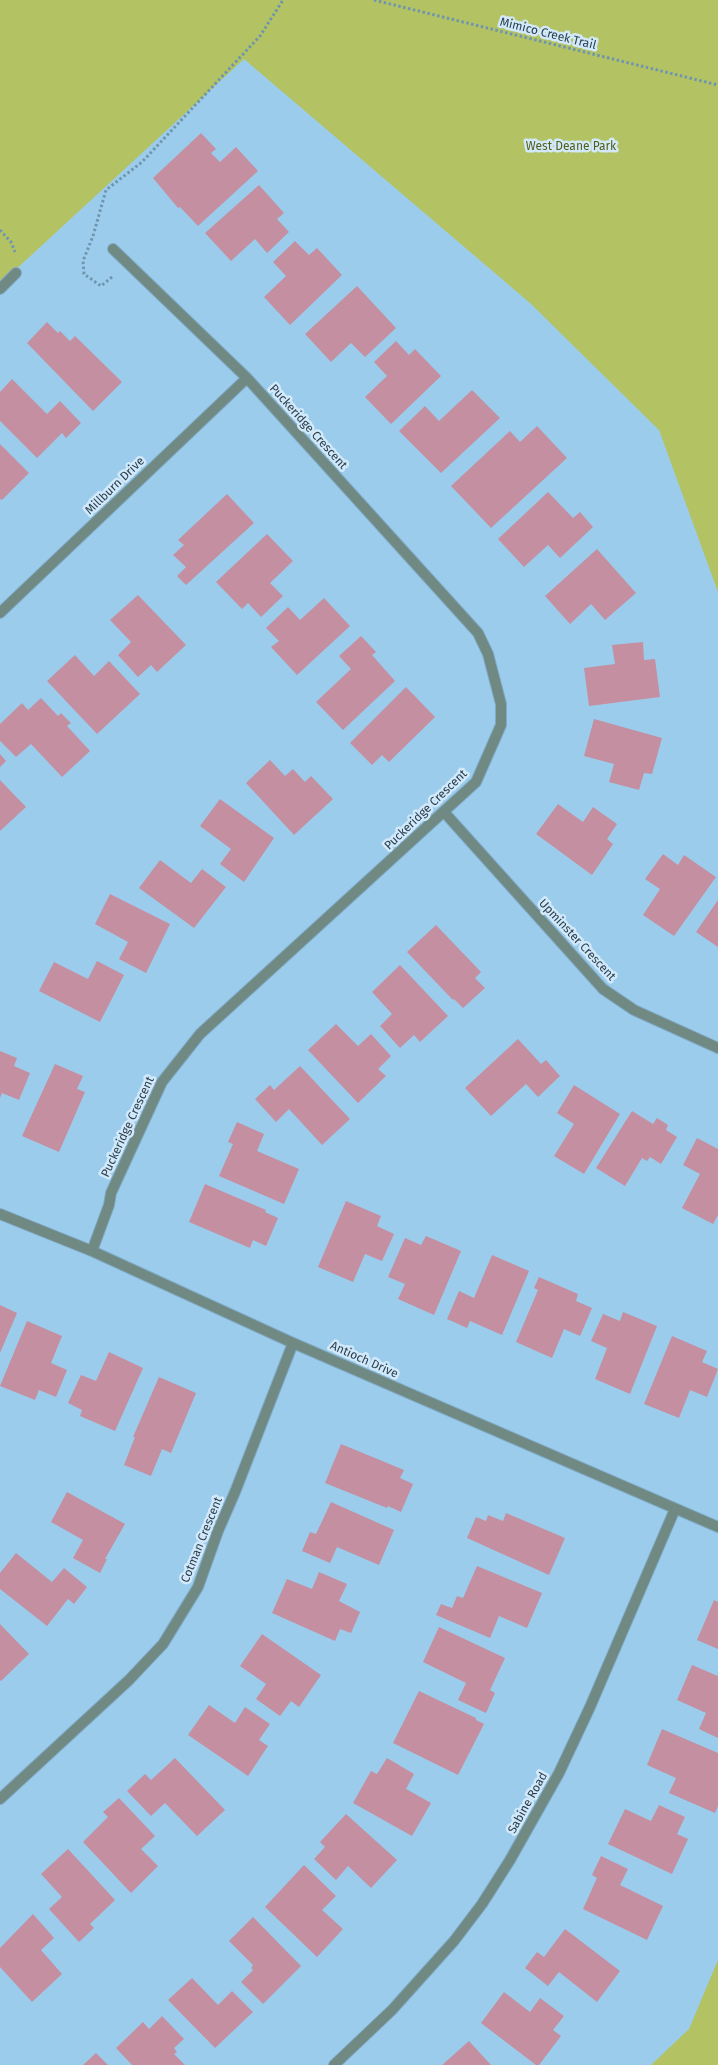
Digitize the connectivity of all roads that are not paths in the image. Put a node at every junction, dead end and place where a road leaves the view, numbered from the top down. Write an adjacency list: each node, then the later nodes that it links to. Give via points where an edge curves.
1 (113, 249): 4 (street, Puckeridge Crescent)
2 (16, 274): 3 (street)
3 (0, 289)
4 (247, 378): 5 (street, Millburn Drive); 6 (street, Puckeridge Crescent, via 478,633 488,654 502,704 501,725 476,782)
5 (0, 613)
6 (444, 812): 7 (street, Upminster Crescent, via 603,989 634,1010); 9 (street, Puckeridge Crescent, via 200,1034 162,1082 111,1193)
7 (718, 1048)
8 (0, 1214): 9 (street, Antioch Drive)
9 (92, 1251): 10 (street, Antioch Drive)
10 (293, 1343): 11 (street, Antioch Drive); 13 (street, Cotman Crescent, via 198,1587 163,1644 129,1680)
11 (675, 1509): 12 (street, Antioch Drive); 14 (street, Sabine Road, via 559,1773 510,1860 482,1904 447,1948 392,2010)
12 (718, 1527)
13 (0, 1799)
14 (334, 2065)

